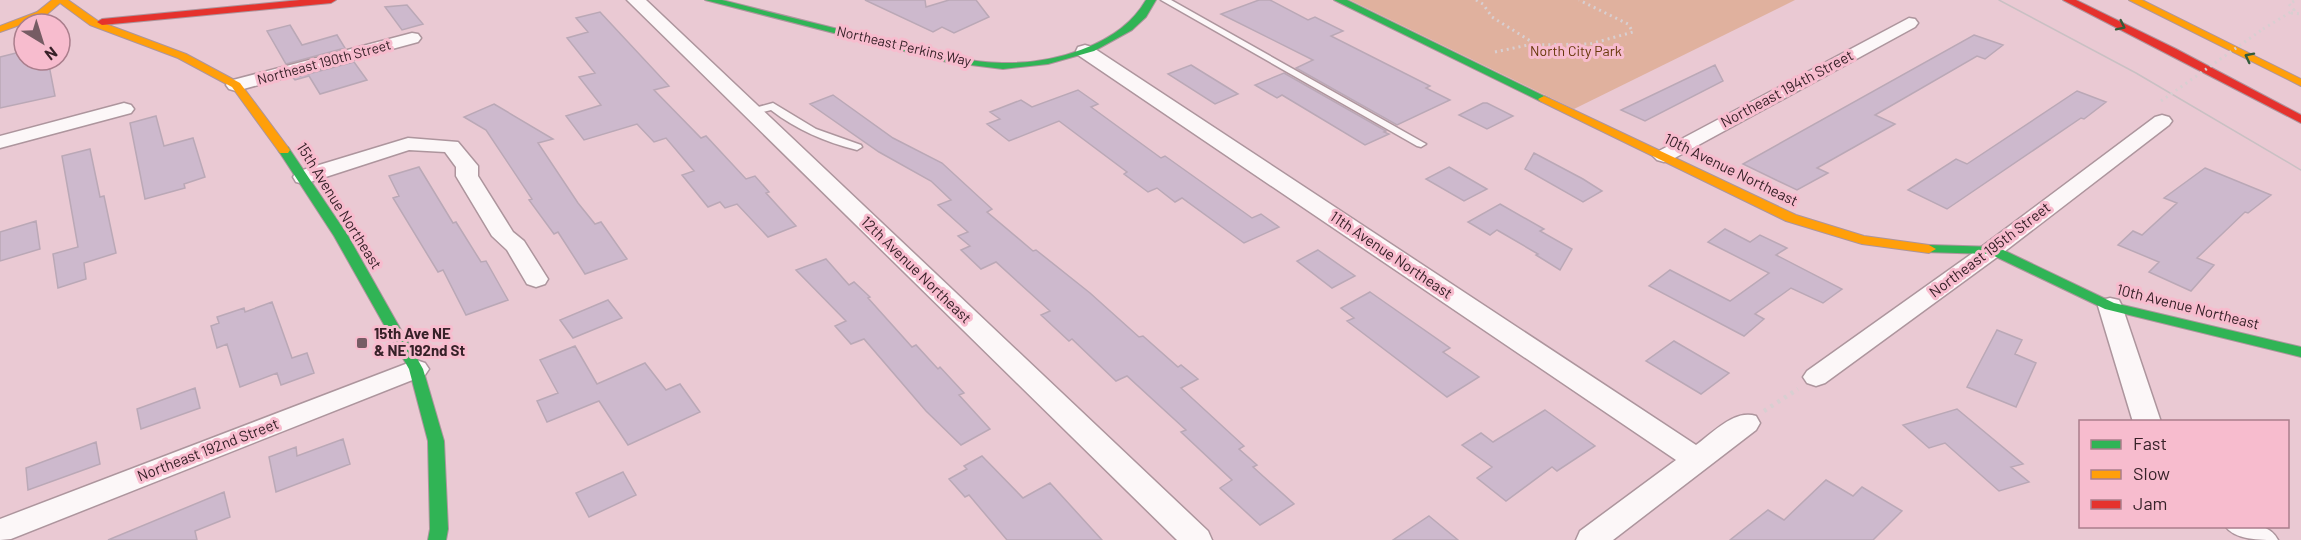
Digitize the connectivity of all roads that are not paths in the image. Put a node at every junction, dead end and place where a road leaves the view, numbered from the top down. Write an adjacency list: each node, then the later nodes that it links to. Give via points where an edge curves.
1 (60, 0): 10 (main road, 15th Avenue Northeast); 13 (main road, via 41,14)
2 (331, 0): 10 (main road)
3 (636, 0): 20 (street, 12th Avenue Northeast)
4 (710, 0): 15 (main road, Northeast Perkins Way, via 912,51 1001,66)
5 (1150, 0): 15 (main road, Northeast Perkins Way, via 1142,18)
6 (1166, 0): 23 (lane)
7 (1340, 0): 25 (main road, 10th Avenue Northeast)
8 (2068, 0): 21 (main road, one-way to 21)
9 (2134, 0): 16 (main road, one-way to 9)
10 (94, 23): 12 (main road); 17 (main road, 15th Avenue Northeast, via 182,56)
11 (1909, 23): 25 (street, Northeast 194th Street)
12 (72, 25)
13 (0, 30)
14 (412, 38): 17 (street, Northeast 190th Street)
15 (1085, 51): 35 (street, 11th Avenue Northeast)
16 (2301, 83)
17 (236, 85): 26 (main road, 15th Avenue Northeast)
18 (124, 109): 22 (street)
19 (2161, 111): 27 (street, Northeast 195th Street)
20 (751, 112): 24 (lane, via 773,106 799,126); 39 (street, 12th Avenue Northeast)
21 (2301, 120)
22 (0, 142)
23 (1421, 144)
24 (857, 147)
25 (1664, 156): 27 (main road, 10th Avenue Northeast, via 1791,218 1862,240 1930,249)
26 (304, 177): 28 (street, via 408,144 451,146 467,166 467,176 504,236 516,246); 31 (main road, 15th Avenue Northeast)
27 (1992, 250): 29 (main road, 10th Avenue Northeast); 32 (street, Northeast 195th Street)
28 (536, 279)
29 (2110, 306): 30 (main road, 10th Avenue Northeast); 33 (street)
30 (2301, 352)
31 (416, 369): 37 (street, Northeast 192nd Street); 38 (main road, 15th Avenue Northeast, via 436,441)
32 (1816, 377)
33 (2146, 420)
34 (1746, 423): 35 (street)
35 (1697, 460): 40 (street)
36 (2243, 528): 41 (street)
37 (0, 531)
38 (433, 535)
39 (1197, 540)
40 (1591, 540)
41 (2263, 540)

